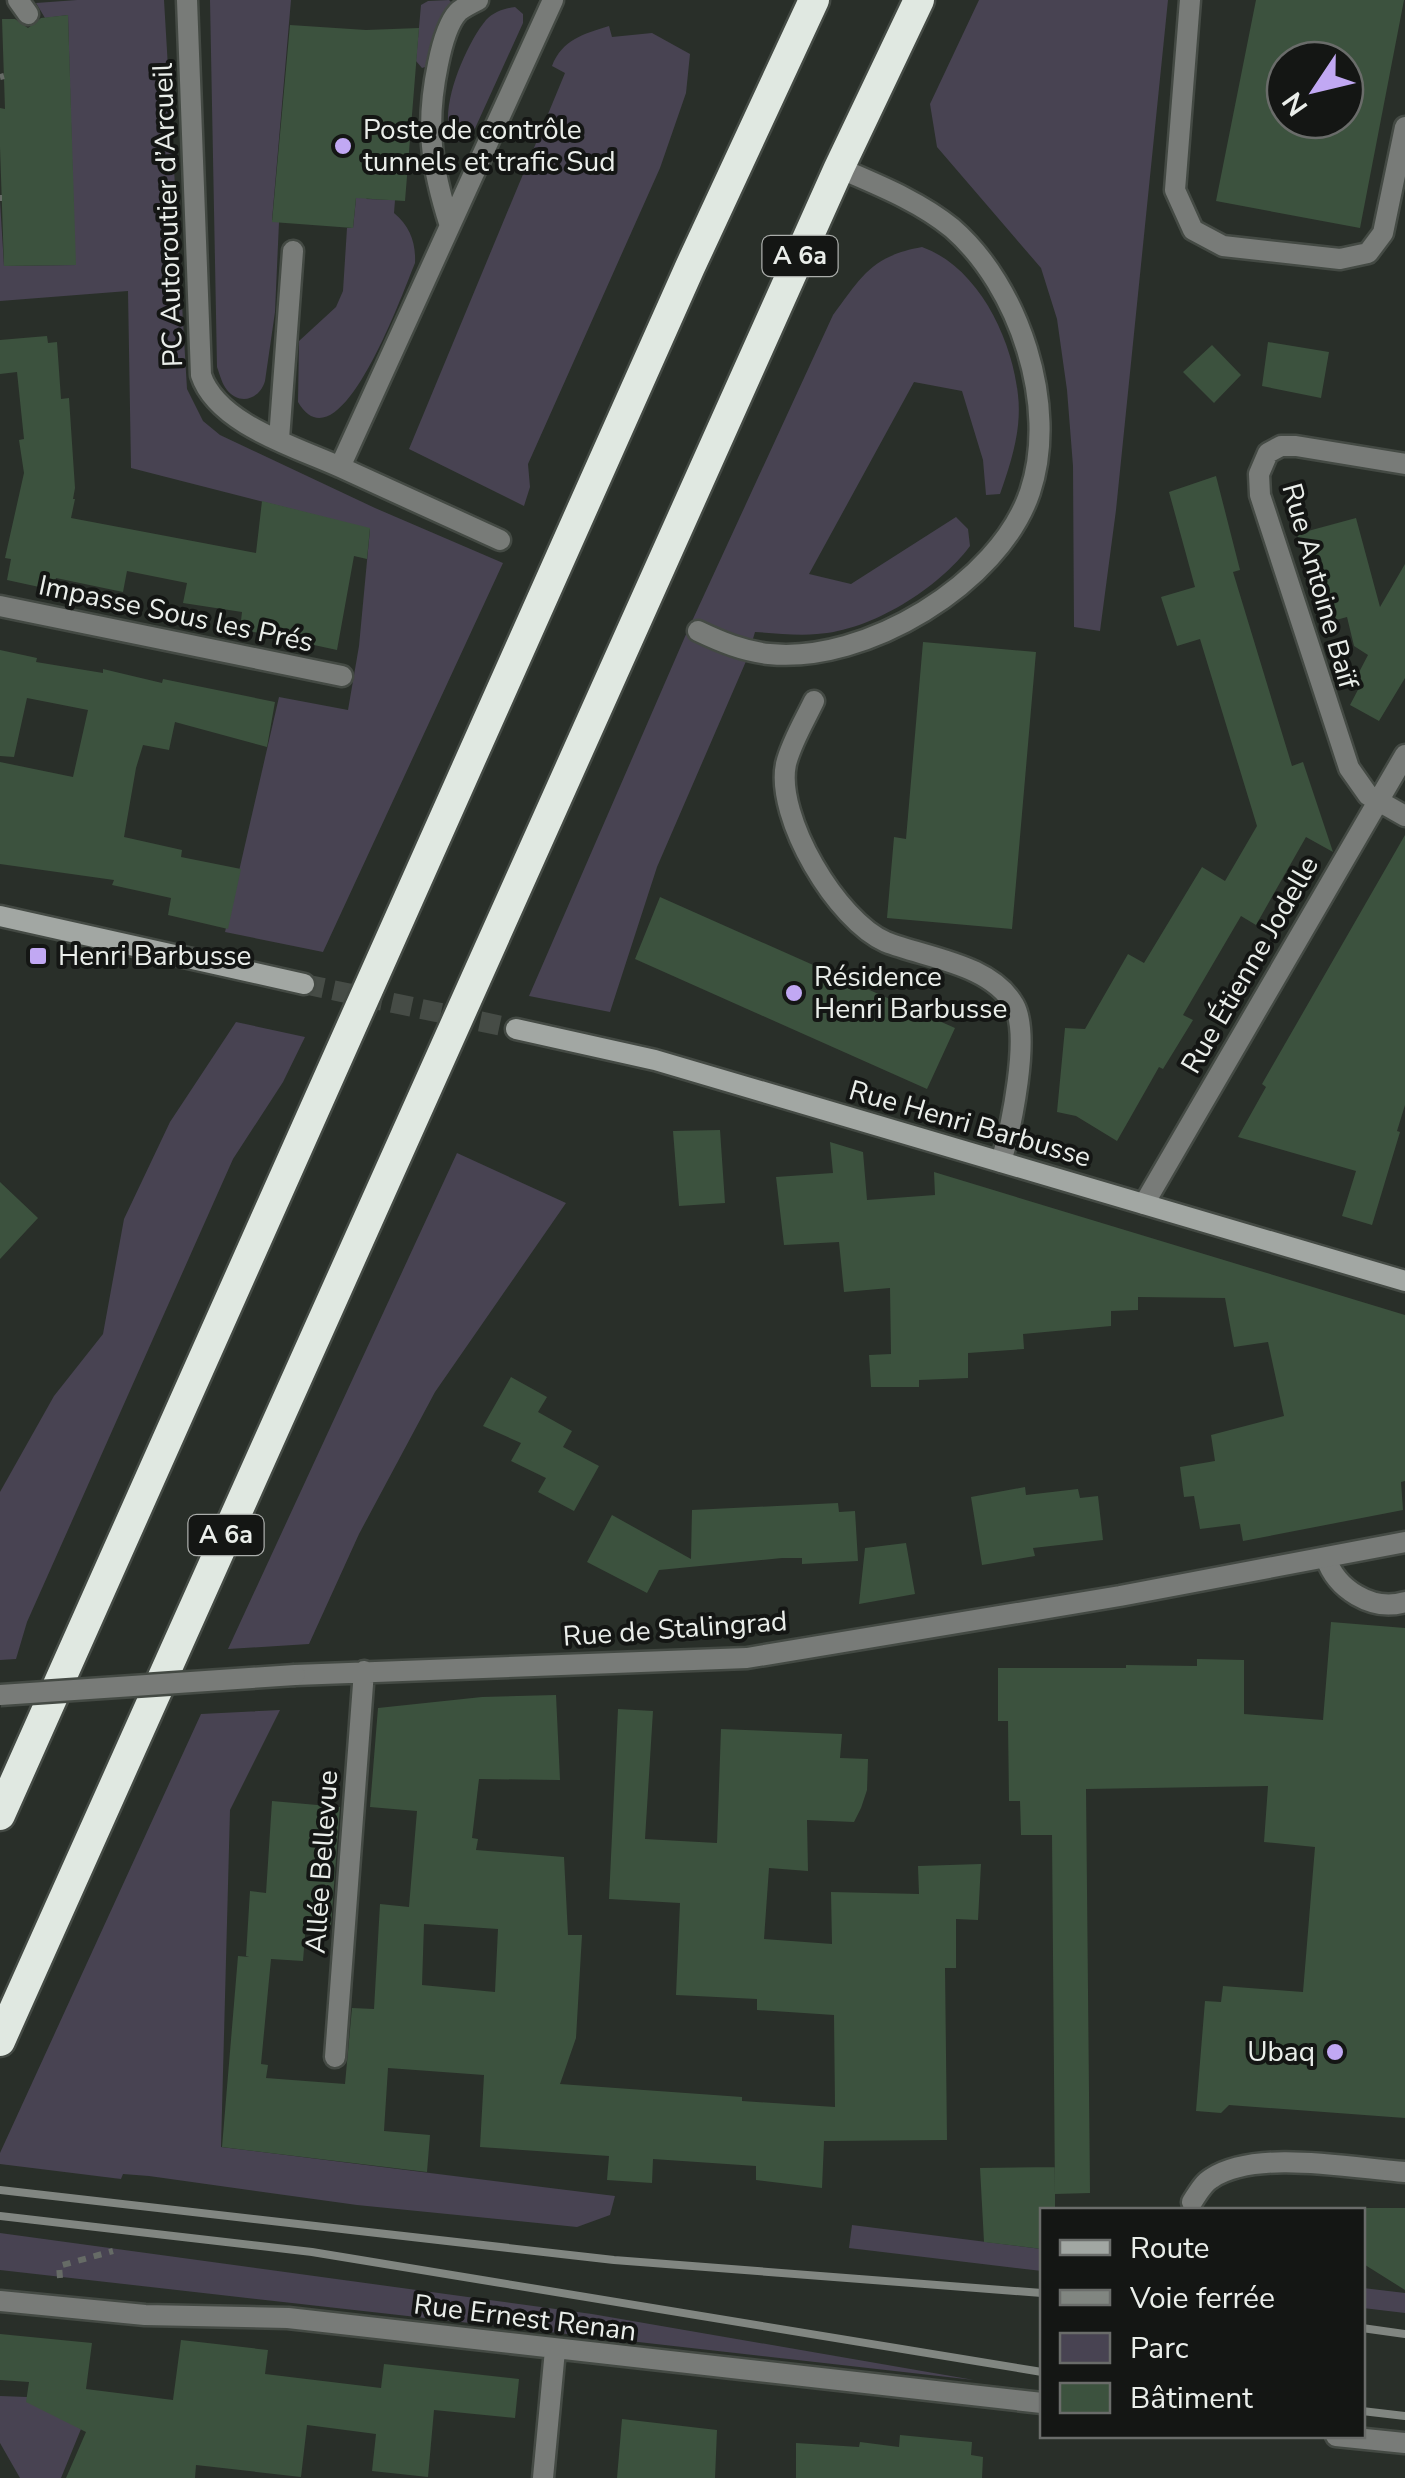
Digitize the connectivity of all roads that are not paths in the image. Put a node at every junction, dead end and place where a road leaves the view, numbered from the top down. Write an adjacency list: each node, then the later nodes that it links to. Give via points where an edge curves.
1 (187, 0): 11 (street, PC Autoroutier d’Arcueil, via 201,375 223,410)
2 (478, 0): 9 (street, via 458,12 430,100 434,175)
3 (553, 0): 9 (street)
4 (814, 0): 33 (highway)
5 (919, 0): 8 (highway, A 6a)
6 (1190, 0): 7 (street, via 1175,190 1193,230 1223,246 1340,259 1368,253 1383,234)
7 (1405, 127)
8 (838, 168): 16 (street, via 926,210 976,252 998,282 1029,357 1037,404 1031,490 988,562 945,599 902,623 809,653 770,654); 34 (highway, A 6a)
9 (450, 226): 13 (street)
10 (293, 252): 11 (street)
11 (279, 439): 13 (street, PC Autoroutier d’Arcueil)
12 (1405, 464): 20 (street, Rue Antoine Baïf, via 1281,446 1268,453 1260,474 1260,495 1337,740 1359,786)
13 (340, 467): 14 (street, PC Autoroutier d’Arcueil)
14 (500, 540)
15 (0, 606): 17 (street, Impasse Sous les Prés)
16 (698, 631)
17 (342, 676)
18 (814, 701): 25 (street, via 786,763 785,794 836,898 882,940 986,977 1016,1008 1016,1096)
19 (1405, 755): 20 (street, Rue Étienne Jodelle)
20 (1378, 801): 21 (street); 26 (street, Rue Étienne Jodelle)
21 (1405, 816)
22 (0, 916): 23 (street)
23 (304, 984)
24 (516, 1029): 25 (street, Rue Henri Barbusse, via 655,1060)
25 (1001, 1162): 26 (street, Rue Henri Barbusse)
26 (1144, 1204): 27 (street, Rue Henri Barbusse)
27 (1405, 1280)
28 (1405, 1542): 29 (street, Rue de Stalingrad)
29 (1326, 1558): 30 (street, via 1339,1582 1358,1597); 31 (street, Rue de Stalingrad, via 747,1658)
30 (1405, 1602)
31 (364, 1671): 32 (street, Rue de Stalingrad, bridge); 35 (street, Allée Bellevue)
32 (0, 1695)
33 (0, 1815)
34 (0, 2041)
35 (334, 2057)
36 (1405, 2172): 37 (street, via 1259,2161 1207,2180)
37 (1192, 2202)
38 (0, 2301): 39 (street, Rue Ernest Renan, via 145,2315 288,2318)
39 (555, 2350): 40 (street, Rue Ernest Renan); 43 (street)
40 (1040, 2403)
41 (1356, 2438): 42 (street)
42 (1405, 2443)
43 (543, 2478)

